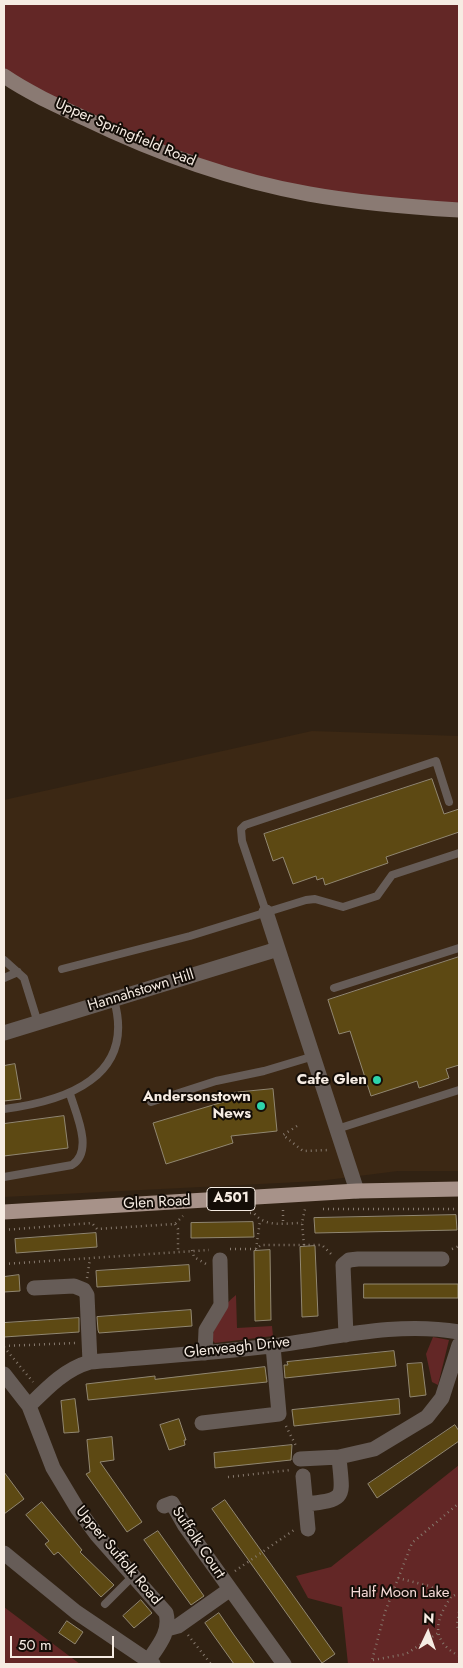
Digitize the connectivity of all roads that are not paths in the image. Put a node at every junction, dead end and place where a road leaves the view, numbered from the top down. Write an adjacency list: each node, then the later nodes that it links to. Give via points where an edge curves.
1 (4, 76): 2 (main road, Upper Springfield Road, via 25,90 105,128 169,155 245,179 308,194)
2 (459, 210)
3 (449, 802): 5 (lane, via 436,761 245,825 241,829 242,841)
4 (459, 853): 5 (lane, via 392,875 377,896 343,907 315,899)
5 (266, 912): 7 (street); 9 (lane, via 190,936)
6 (459, 948): 12 (lane)
7 (278, 949): 13 (street, Hannahstown Hill); 16 (street)
8 (4, 960): 10 (lane)
9 (62, 969)
10 (18, 972): 11 (lane); 14 (lane, via 24,978)
11 (4, 978)
12 (334, 988)
13 (114, 1000): 14 (street, Hannahstown Hill); 18 (lane, via 119,1022 112,1056 95,1078)
14 (38, 1023): 15 (street, Hannahstown Hill)
15 (4, 1033)
16 (314, 1056): 19 (lane, via 216,1081); 21 (street)
17 (459, 1090): 21 (lane)
18 (70, 1094): 20 (lane, via 27,1106); 22 (lane, via 82,1139 83,1149 77,1161 72,1165)
19 (151, 1102)
20 (4, 1108)
21 (337, 1129): 24 (street)
22 (4, 1177)
23 (459, 1189): 24 (main road, Glen Road / A501)
24 (357, 1191): 25 (main road, Glen Road / A501)
25 (4, 1212)
26 (222, 1253): 33 (street, via 221,1305 206,1330)
27 (445, 1255): 30 (street, via 349,1260 343,1265)
28 (34, 1288): 34 (street, via 74,1286 84,1290)
29 (459, 1332): 30 (street, Glenveagh Drive, via 418,1328)
30 (346, 1335): 32 (street, Glenveagh Drive)
31 (459, 1345): 38 (street, via 442,1398 426,1417 374,1449)
32 (272, 1346): 33 (street, Glenveagh Drive); 37 (street, via 279,1414)
33 (205, 1353): 34 (street, Glenveagh Drive)
34 (90, 1362): 36 (street, Glenveagh Drive, via 73,1369)
35 (4, 1374): 36 (street, Upper Suffolk Road)
36 (29, 1406): 45 (street, Upper Suffolk Road, via 64,1488 97,1535)
37 (202, 1423)
38 (339, 1457): 39 (street); 41 (street, via 341,1492 338,1498 331,1502)
39 (300, 1459)
40 (303, 1476): 41 (street)
41 (306, 1504): 43 (street)
42 (164, 1506): 46 (street, Suffolk Court, via 172,1503)
43 (308, 1525)
44 (4, 1553): 49 (street, via 76,1612)
45 (133, 1576): 47 (lane); 48 (street, Upper Suffolk Road)
46 (226, 1585): 48 (street, Suffolk Court); 50 (street, Suffolk Court)
47 (105, 1604)
48 (174, 1626): 49 (street)
49 (150, 1663)
50 (284, 1664)

